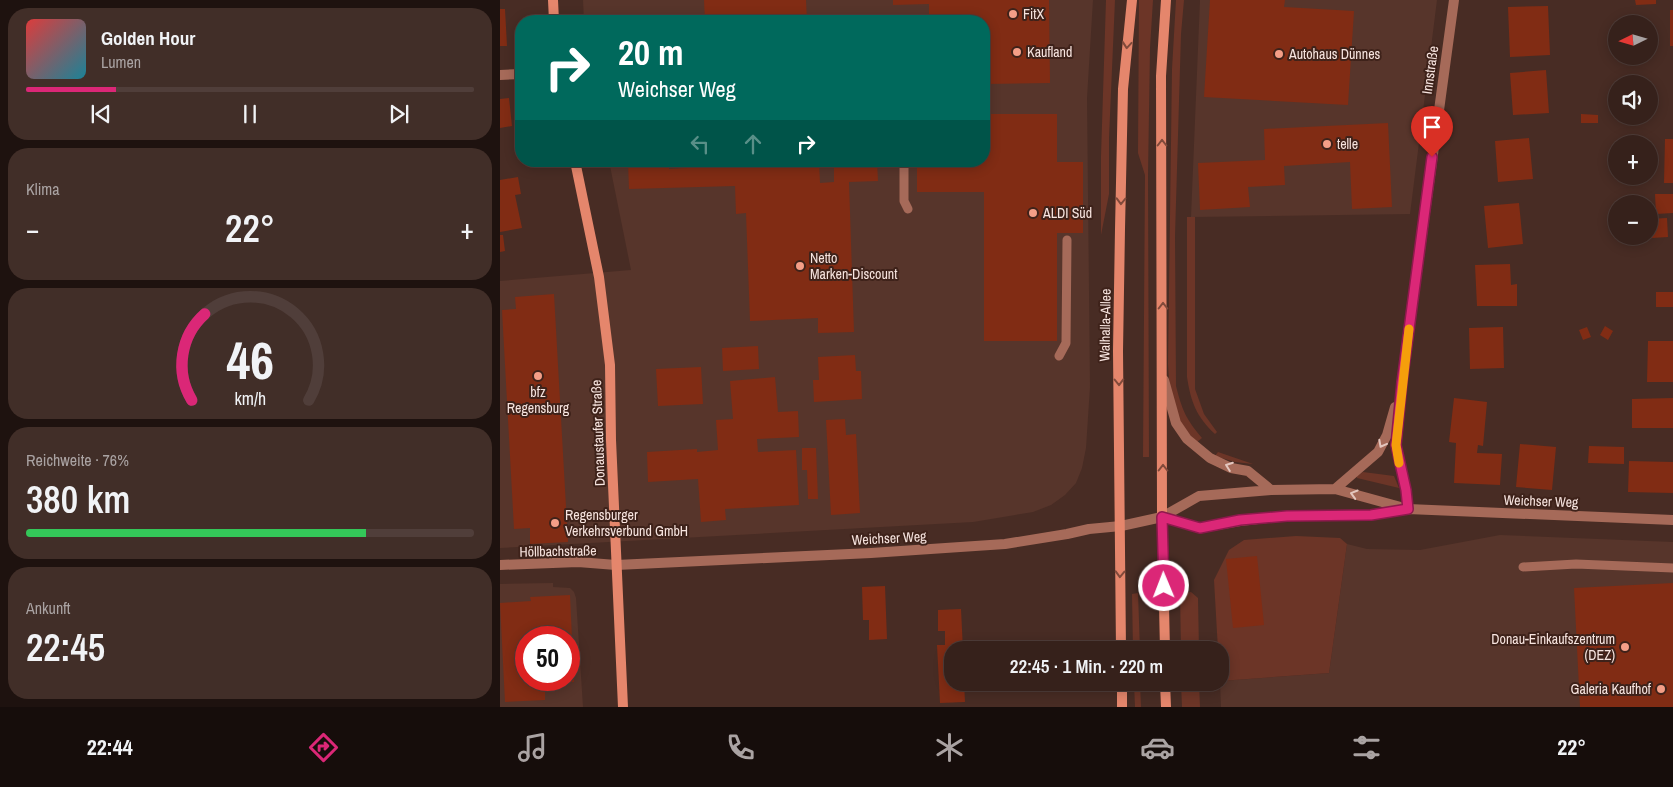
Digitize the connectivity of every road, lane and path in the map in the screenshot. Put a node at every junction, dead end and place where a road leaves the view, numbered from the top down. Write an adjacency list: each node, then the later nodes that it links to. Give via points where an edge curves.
1 (553, 0): 5 (main road)
2 (1132, 0): 20 (main road, Walhalla-Allee, one-way to 20, via 1123,89 1121,182 1118,351)
3 (1166, 0): 13 (main road, one-way to 3, via 1161,76)
4 (1454, 0): 14 (street, Innstraße)
5 (554, 15)
6 (515, 74): 7 (street)
7 (500, 75)
8 (576, 167): 22 (main road, Donaustaufer Straße, via 600,277 610,365)
9 (904, 167): 10 (lane, via 904,201)
10 (908, 209)
11 (1067, 240): 12 (lane, via 1066,343)
12 (1060, 356)
13 (1163, 378): 16 (street, one-way to 13, via 1248,471 1230,468 1210,458 1186,439 1176,423); 18 (main road, one-way to 13)
14 (1402, 382): 15 (street, Innstraße, one-way to 15, via 1387,435 1378,452); 17 (street, Innstraße, via 1396,445)
15 (1335, 489): 16 (street, Weichser Weg); 17 (street, Weichser Weg, one-way to 15)
16 (1271, 490): 18 (street, Weichser Weg, via 1200,496)
17 (1408, 509): 18 (street, Weichser Weg, via 1371,515 1240,520 1200,528); 19 (street, Weichser Weg)
18 (1162, 517): 20 (street, Weichser Weg); 26 (main road)
19 (1673, 520)
20 (1121, 526): 22 (street, Weichser Weg, via 1089,528 1006,544); 25 (main road, Walhalla-Allee, one-way to 25)
21 (500, 565): 22 (street, Höllbachstraße, via 578,562)
22 (616, 565): 29 (main road, Donaustaufer Straße)
23 (1523, 566): 24 (lane, via 1576,564)
24 (1673, 568)
25 (1121, 641)
26 (1165, 641)
27 (1122, 691): 30 (main road)
28 (1165, 691): 31 (main road)
29 (623, 707)
30 (1122, 707)
31 (1166, 707)

